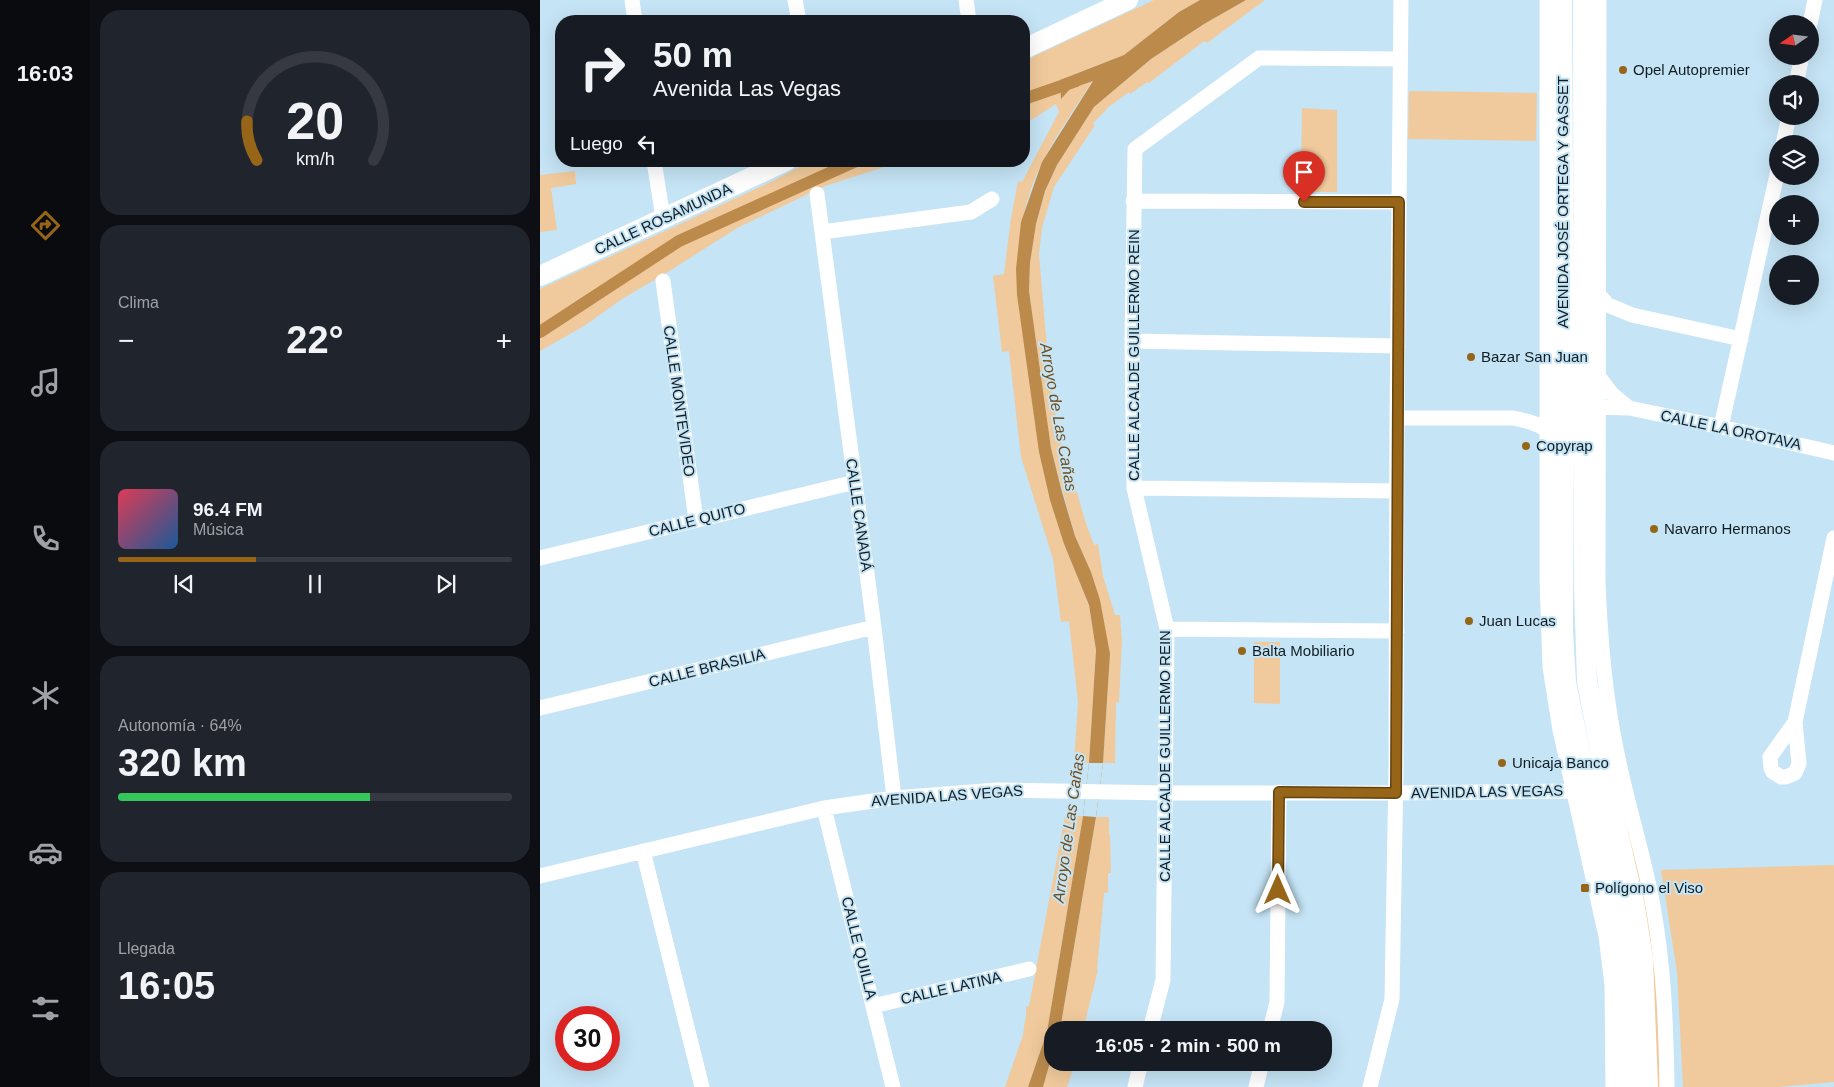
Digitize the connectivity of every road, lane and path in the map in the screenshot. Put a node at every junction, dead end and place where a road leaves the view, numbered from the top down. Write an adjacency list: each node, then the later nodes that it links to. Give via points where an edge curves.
1 (632, 0): 11 (street)
2 (795, 0): 12 (street)
3 (966, 0): 13 (street)
4 (1401, 0): 16 (street)
5 (1547, 0): 37 (street, AVENIDA JOSÉ ORTEGA Y GASSET)
6 (1562, 0): 34 (main road, AVENIDA JOSÉ ORTEGA Y GASSET)
7 (1583, 0): 38 (main road, AVENIDA JOSÉ ORTEGA Y GASSET, via 1582,286)
8 (1599, 0): 28 (street, AVENIDA JOSÉ ORTEGA Y GASSET)
9 (1815, 0): 14 (street)
10 (1121, 2): 15 (main road)
11 (634, 15)
12 (798, 15)
13 (968, 15)
14 (1812, 15)
15 (1030, 46)
16 (1400, 59): 22 (street, CALLE ALCALDE GUILLERMO REIN, via 1259,58 1135,149); 23 (street)
17 (655, 167): 24 (street)
18 (773, 167): 24 (main road, CALLE ROSAMUNDA)
19 (1775, 185): 31 (street)
20 (817, 194): 25 (street, CALLE CANADÁ)
21 (992, 199): 25 (street, via 971,212)
22 (1134, 201): 23 (street); 32 (street, CALLE ALCALDE GUILLERMO REIN)
23 (1399, 202): 33 (street)
24 (663, 218): 26 (main road, CALLE ROSAMUNDA)
25 (822, 232): 45 (street, CALLE CANADÁ)
26 (540, 276)
27 (663, 281): 48 (street, CALLE MONTEVIDEO)
28 (1600, 296): 29 (street, via 1608,305); 30 (street, AVENIDA JOSÉ ORTEGA Y GASSET)
29 (1632, 315): 30 (street, via 1616,315 1606,319); 31 (street)
30 (1600, 327): 35 (street, AVENIDA JOSÉ ORTEGA Y GASSET)
31 (1741, 339): 42 (street)
32 (1132, 341): 33 (street); 46 (street, CALLE ALCALDE GUILLERMO REIN)
33 (1398, 346): 40 (street)
34 (1564, 363): 36 (main road, AVENIDA JOSÉ ORTEGA Y GASSET); 38 (street)
35 (1599, 377): 38 (street, AVENIDA JOSÉ ORTEGA Y GASSET); 39 (street, CALLE LA OROTAVA)
36 (1564, 388): 37 (street); 43 (main road, AVENIDA JOSÉ ORTEGA Y GASSET)
37 (1546, 406): 41 (street); 43 (street, AVENIDA JOSÉ ORTEGA Y GASSET)
38 (1592, 407): 39 (street, CALLE LA OROTAVA); 43 (street); 56 (main road, AVENIDA JOSÉ ORTEGA Y GASSET, via 1584,590 1587,681); 80 (street, AVENIDA JOSÉ ORTEGA Y GASSET, via 1604,680 1615,744 1653,905 1662,969)
39 (1629, 408): 42 (street, CALLE LA OROTAVA)
40 (1397, 418): 41 (street); 47 (street)
41 (1513, 418): 43 (street)
42 (1721, 427): 44 (street, CALLE LA OROTAVA)
43 (1558, 434): 58 (main road, AVENIDA JOSÉ ORTEGA Y GASSET, via 1566,682)
44 (1834, 453)
45 (855, 482): 48 (street, CALLE QUITO); 51 (street, CALLE CANADÁ)
46 (1134, 488): 47 (street); 52 (street, CALLE ALCALDE GUILLERMO REIN)
47 (1398, 492): 53 (street)
48 (696, 520): 50 (street, CALLE QUITO)
49 (1834, 538): 55 (street)
50 (540, 558)
51 (874, 627): 54 (street, CALLE BRASILIA); 61 (street, CALLE CANADÁ)
52 (1167, 629): 53 (street); 59 (street, CALLE ALCALDE GUILLERMO REIN)
53 (1398, 631): 60 (street)
54 (540, 708)
55 (1795, 722)
56 (1602, 762): 58 (street); 63 (main road, AVENIDA JOSÉ ORTEGA Y GASSET)
57 (1279, 792): 59 (street, AVENIDA LAS VEGAS); 60 (street, AVENIDA LAS VEGAS); 69 (street, via 1278,1002)
58 (1583, 792): 60 (street, AVENIDA LAS VEGAS); 63 (street); 77 (street, AVENIDA JOSÉ ORTEGA Y GASSET, via 1612,985); 78 (main road, AVENIDA JOSÉ ORTEGA Y GASSET, via 1617,909 1626,966)
59 (1166, 793): 61 (street, AVENIDA LAS VEGAS, via 997,790); 68 (street, CALLE ALCALDE GUILLERMO REIN, via 1163,980)
60 (1396, 793): 76 (street, via 1392,999)
61 (894, 798): 62 (street, AVENIDA LAS VEGAS)
62 (824, 808): 64 (street, AVENIDA LAS VEGAS); 67 (street, CALLE QUILLA)
63 (1614, 818): 79 (main road, AVENIDA JOSÉ ORTEGA Y GASSET, via 1635,907 1643,959)
64 (643, 851): 65 (street, AVENIDA LAS VEGAS); 72 (street)
65 (540, 876)
66 (1029, 969): 67 (street, CALLE LATINA)
67 (873, 1006): 73 (street, CALLE QUILLA)
68 (1152, 1021)
69 (1273, 1021)
70 (1139, 1071): 74 (street)
71 (1260, 1071): 75 (street)
72 (702, 1087)
73 (893, 1087)
74 (1135, 1087)
75 (1256, 1087)
76 (1370, 1087)
77 (1613, 1087)
78 (1629, 1087)
79 (1648, 1087)
80 (1667, 1087)

